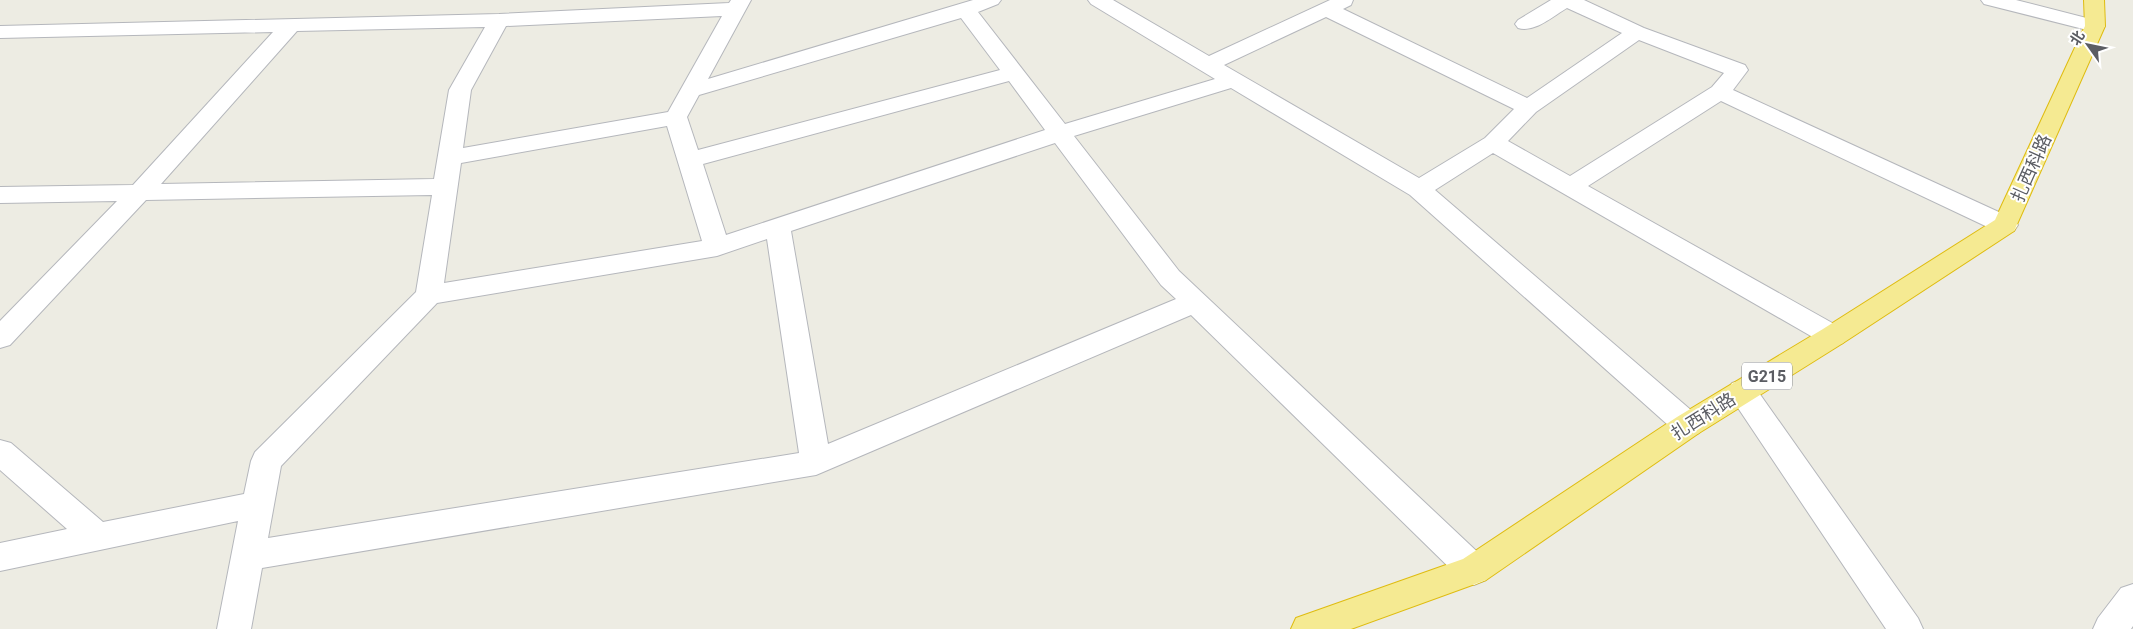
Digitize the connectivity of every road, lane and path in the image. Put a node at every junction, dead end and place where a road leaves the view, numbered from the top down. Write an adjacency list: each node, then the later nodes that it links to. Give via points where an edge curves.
1 (991, 0): 7 (street)
2 (1098, 0): 14 (street)
3 (1566, 0): 10 (street); 13 (street)
4 (1990, 0): 8 (street)
5 (1336, 4): 14 (street); 19 (street)
6 (738, 5): 9 (street); 17 (street)
7 (966, 10): 15 (street); 17 (street)
8 (2094, 13): 30 (highway, 扎西科路)
9 (498, 20): 11 (street); 23 (street, via 460,90)
10 (1525, 24)
11 (291, 25): 12 (street); 28 (street)
12 (0, 32)
13 (1637, 32): 18 (street, via 1737,70); 19 (street)
14 (1207, 65): 16 (street)
15 (1013, 73): 21 (street); 24 (street)
16 (1234, 80): 21 (street); 27 (street)
17 (690, 91): 20 (street)
18 (1720, 92): 26 (street); 30 (street)
19 (1528, 107): 22 (street)
20 (676, 117): 23 (street); 24 (street)
21 (1060, 133): 31 (street); 34 (street, via 1170,278)
22 (1492, 143): 26 (street); 27 (street)
23 (450, 158): 25 (street)
24 (690, 160): 32 (street)
25 (446, 187): 28 (street); 33 (street)
26 (1570, 187): 35 (street)
27 (1419, 189): 38 (street)
28 (140, 192): 29 (street); 36 (street)
29 (0, 195)
30 (2005, 225): 35 (highway, 扎西科路 / G215)
31 (778, 227): 32 (street); 40 (street)
32 (717, 247): 33 (street)
33 (429, 295): 41 (street, via 266,461)
34 (1195, 302): 40 (street); 45 (street)
35 (1833, 336): 37 (highway, 扎西科路 / G215)
36 (0, 338)
37 (1742, 392): 38 (highway, 扎西科路 / G215); 49 (street)
38 (1688, 424): 45 (highway, 扎西科路 / G215)
39 (0, 452): 42 (street)
40 (816, 463): 43 (street)
41 (258, 504): 42 (street); 43 (street)
42 (98, 537): 44 (street)
43 (248, 556): 47 (street)
44 (0, 557)
45 (1474, 570): 48 (highway, 扎西科路 / G215)
46 (2133, 599): 50 (street)
47 (234, 629)
48 (1308, 629)
49 (1906, 629)
50 (2110, 629)

